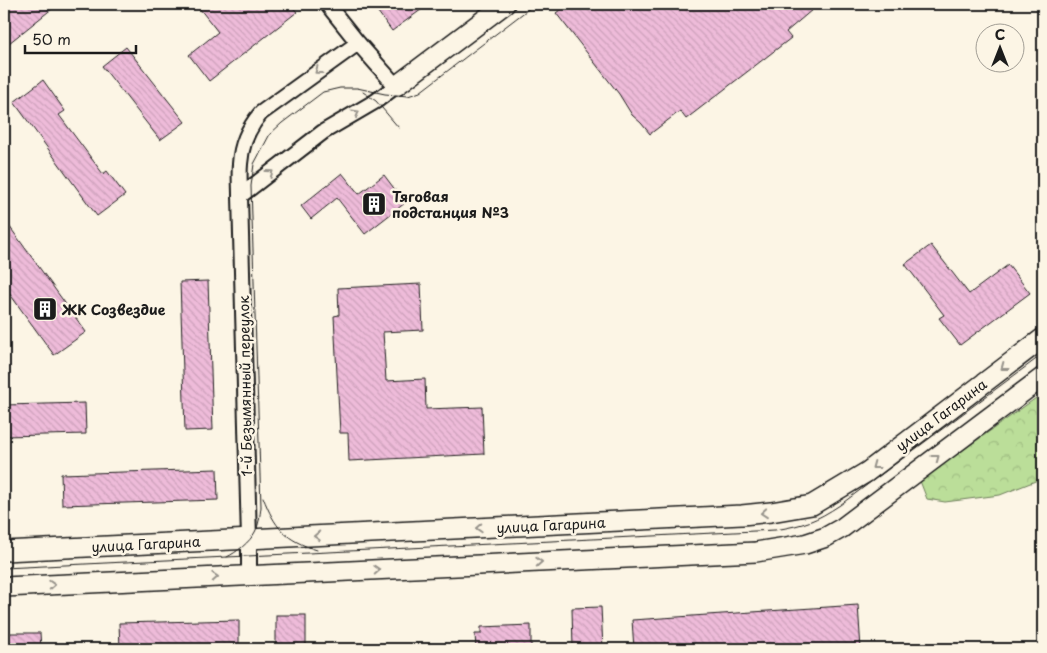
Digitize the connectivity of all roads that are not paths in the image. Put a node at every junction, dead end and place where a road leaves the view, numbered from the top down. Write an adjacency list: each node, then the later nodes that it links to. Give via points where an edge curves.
1 (327, 4): 3 (street)
2 (504, 4): 4 (main road)
3 (358, 43): 4 (street); 5 (street, 1-й Безымянный переулок, one-way to 5, via 260,113 242,148)
4 (396, 86): 5 (street, one-way to 4, via 323,132)
5 (240, 196): 8 (street, 1-й Безымянный переулок)
6 (1043, 338): 8 (main road, улица Гагарина, one-way to 8, via 867,472 812,506 742,515)
7 (1043, 377): 10 (main road, one-way to 7, via 756,552 805,544 842,528)
8 (249, 540): 9 (main road, улица Гагарина); 10 (street, 1-й Безымянный переулок)
9 (4, 551)
10 (248, 576): 11 (main road, one-way to 10)
11 (4, 587)

